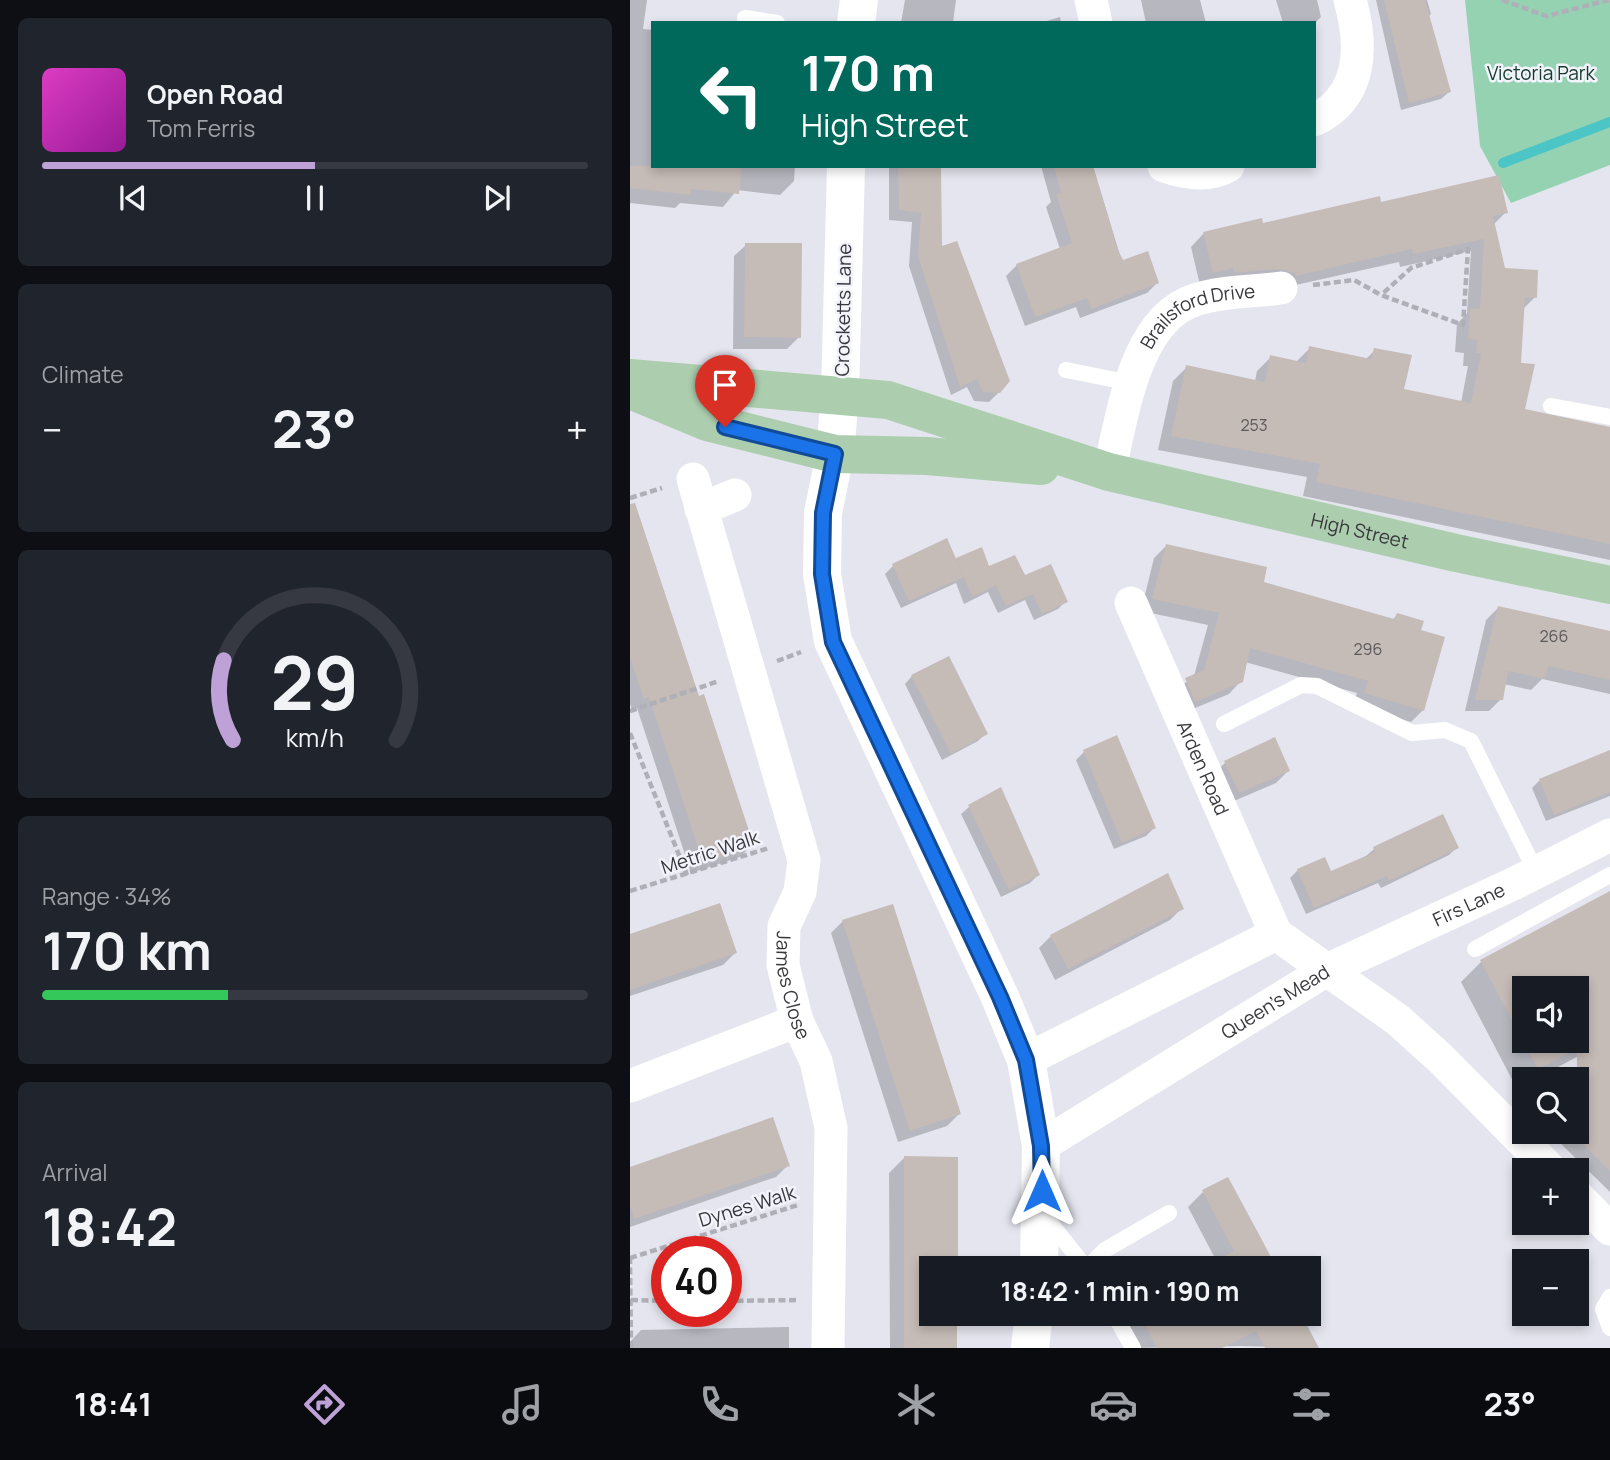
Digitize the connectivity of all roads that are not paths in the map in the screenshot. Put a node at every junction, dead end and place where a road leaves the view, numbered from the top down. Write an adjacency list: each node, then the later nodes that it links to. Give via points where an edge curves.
1 (859, 0): 6 (street)
2 (1091, 0): 7 (street)
3 (1350, 0): 8 (street, via 1359,55 1353,82 1328,113)
4 (745, 18): 5 (lane)
5 (764, 21)
6 (856, 21)
7 (1096, 21)
8 (1316, 119)
9 (846, 168): 17 (street, Crocketts Lane)
10 (1173, 168): 11 (street, via 1194,173)
11 (1224, 168)
12 (1281, 288): 15 (street, Brailsford Drive, via 1193,300 1160,324 1135,365)
13 (1066, 370): 15 (lane)
14 (630, 378): 17 (main road, High Street)
15 (1131, 383): 21 (street, Brailsford Drive)
16 (630, 390): 20 (main road, High Street, via 707,422)
17 (840, 395): 20 (street, Crocketts Lane); 21 (main road, High Street, via 887,400)
18 (1551, 406): 19 (lane)
19 (1610, 417)
20 (835, 454): 21 (main road, High Street, via 927,456); 33 (street, Crocketts Lane, via 823,513 822,574 833,642)
21 (1110, 472): 23 (main road, High Street)
22 (735, 495): 32 (street, James Close, via 697,494 804,860 800,892 784,926 783,965)
23 (1610, 585)
24 (1131, 603): 29 (street, Arden Road)
25 (1224, 724): 27 (lane, via 1301,685 1317,686 1412,733 1445,730 1471,741)
26 (1610, 835): 27 (street, Firs Lane)
27 (1536, 872): 31 (street, Firs Lane)
28 (1610, 875): 30 (lane)
29 (1276, 934): 31 (street, Queen's Mead); 33 (street)
30 (1475, 949)
31 (1325, 971): 35 (street, Queen's Mead); 36 (street, via 1398,1020)
32 (797, 1021): 34 (street); 48 (street, James Close, via 816,1062 831,1128)
33 (1026, 1060): 35 (street, Crocketts Lane)
34 (630, 1086)
35 (1041, 1146): 38 (street, Crocketts Lane)
36 (1539, 1158)
37 (1589, 1208): 40 (street)
38 (1042, 1213): 41 (street, Crocketts Lane); 42 (lane)
39 (1169, 1213): 43 (lane)
40 (1610, 1229)
41 (1040, 1256)
42 (1077, 1256)
43 (1099, 1256)
44 (1610, 1297): 47 (lane, via 1603,1309)
45 (1033, 1326): 49 (street)
46 (1121, 1326): 50 (lane)
47 (1610, 1328)
48 (828, 1348)
49 (1030, 1348)
50 (1133, 1348)

